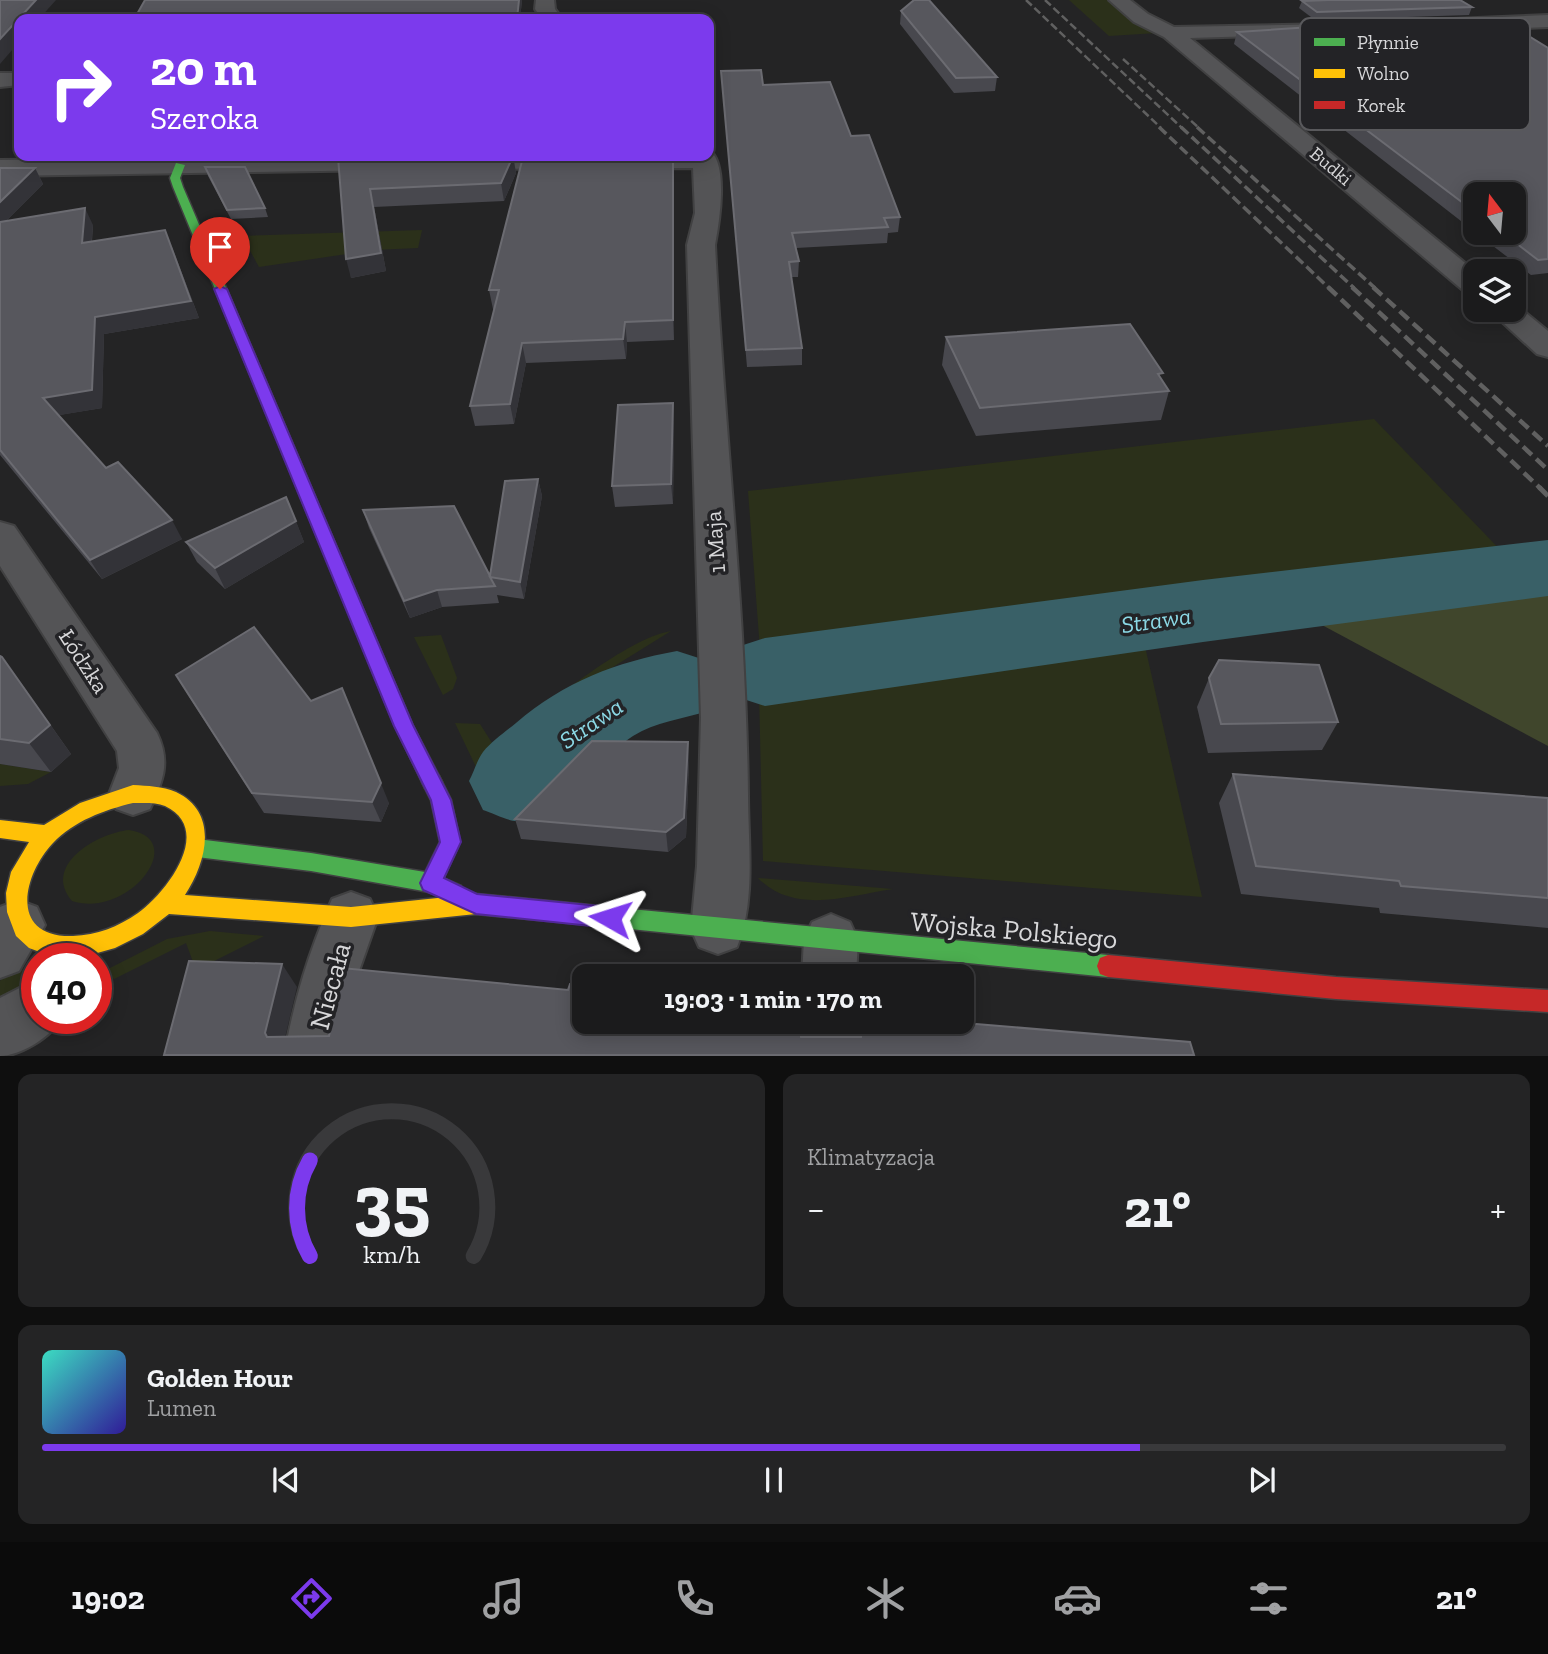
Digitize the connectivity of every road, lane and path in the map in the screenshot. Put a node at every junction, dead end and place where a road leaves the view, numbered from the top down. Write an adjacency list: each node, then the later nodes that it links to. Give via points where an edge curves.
1 (1118, 0): 7 (street, Budki)
2 (1489, 18): 3 (street, via 1518,14)
3 (1526, 18)
4 (1530, 20): 5 (street)
5 (1547, 28)
6 (1300, 29): 7 (street)
7 (1171, 33): 14 (street, Budki)
8 (508, 161): 10 (street)
9 (704, 161): 27 (street, 1 Maja, via 708,213 701,245 705,383 724,718)
10 (443, 162)
11 (415, 163): 12 (street)
12 (180, 165): 13 (street); 22 (street, via 177,187 404,726 441,800 450,842)
13 (0, 168)
14 (1463, 276)
15 (1518, 322): 16 (street)
16 (1548, 347)
17 (0, 535): 18 (street, Łódzka, via 139,747 143,768)
18 (132, 794): 20 (street, via 89,807); 21 (street, via 174,801 189,812)
19 (0, 828): 20 (street)
20 (48, 835): 25 (street, via 28,858)
21 (197, 848): 22 (street, Wojska Polskiego); 23 (street, via 188,876)
22 (431, 883): 24 (street, Wojska Polskiego)
23 (166, 904): 26 (street, Wojska Polskiego); 29 (street)
24 (476, 904): 26 (street, Wojska Polskiego); 27 (street, Wojska Polskiego)
25 (8, 910): 28 (street, via 31,939)
26 (351, 917): 35 (street, Niecała, via 325,988)
27 (718, 929): 30 (street, Wojska Polskiego)
28 (41, 943)
29 (109, 943)
30 (830, 958): 31 (street, Wojska Polskiego)
31 (1548, 1000)
32 (21, 1017): 33 (street)
33 (0, 1031)
34 (828, 1034): 36 (street)
35 (313, 1055)
36 (829, 1055)

